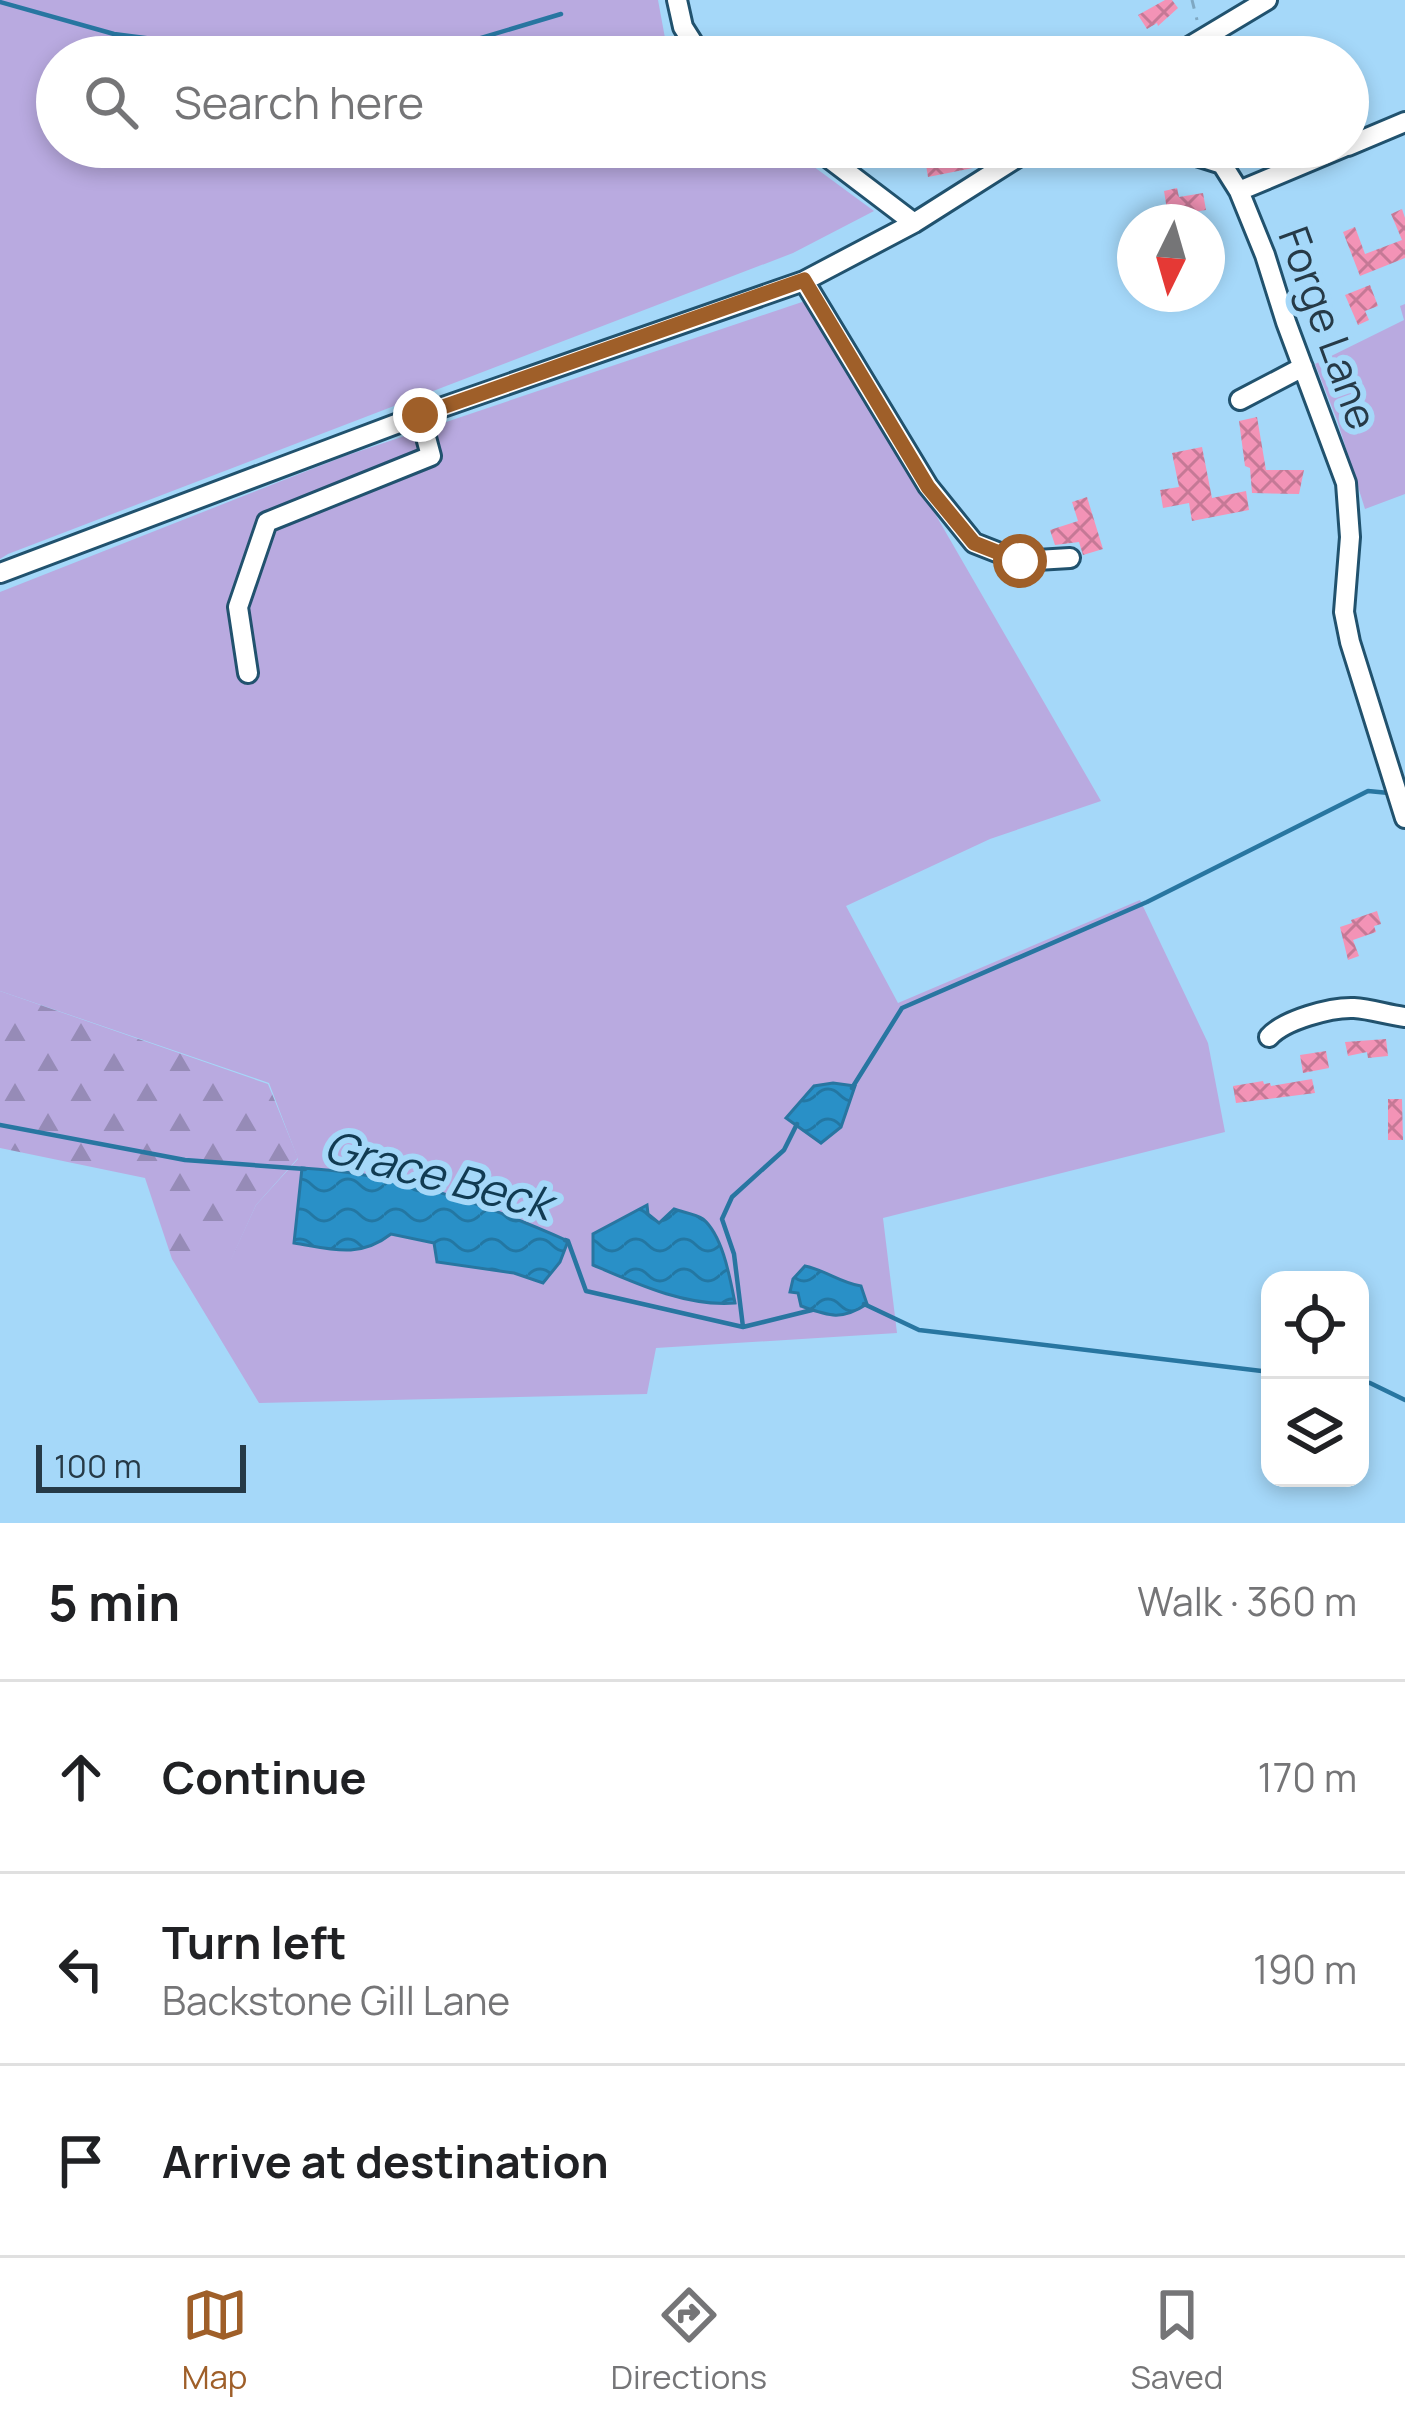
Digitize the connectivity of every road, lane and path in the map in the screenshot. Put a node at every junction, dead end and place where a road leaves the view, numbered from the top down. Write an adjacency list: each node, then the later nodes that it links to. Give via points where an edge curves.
1 (677, 0): 4 (street)
2 (1192, 0): 5 (path)
3 (1267, 0): 6 (street)
4 (689, 36)
5 (1201, 36)
6 (1207, 36)
7 (1405, 122): 8 (street)
8 (1369, 137)
9 (842, 168): 14 (street)
10 (1001, 168): 14 (street)
11 (1226, 168): 13 (street, Forge Lane)
12 (1294, 168): 13 (street)
13 (1239, 191): 16 (street, Forge Lane)
14 (914, 223): 15 (street)
15 (804, 280): 18 (street); 19 (street, via 928,487 974,543 1020,561)
16 (1303, 367): 17 (street); 22 (street, Forge Lane, via 1346,483 1344,612)
17 (1240, 400)
18 (420, 415): 20 (street); 21 (street, via 431,455 267,523 238,607)
19 (1070, 558)
20 (0, 573)
21 (248, 674)
22 (1403, 812)
23 (1405, 1017): 24 (street, via 1343,1008)
24 (1269, 1037)

